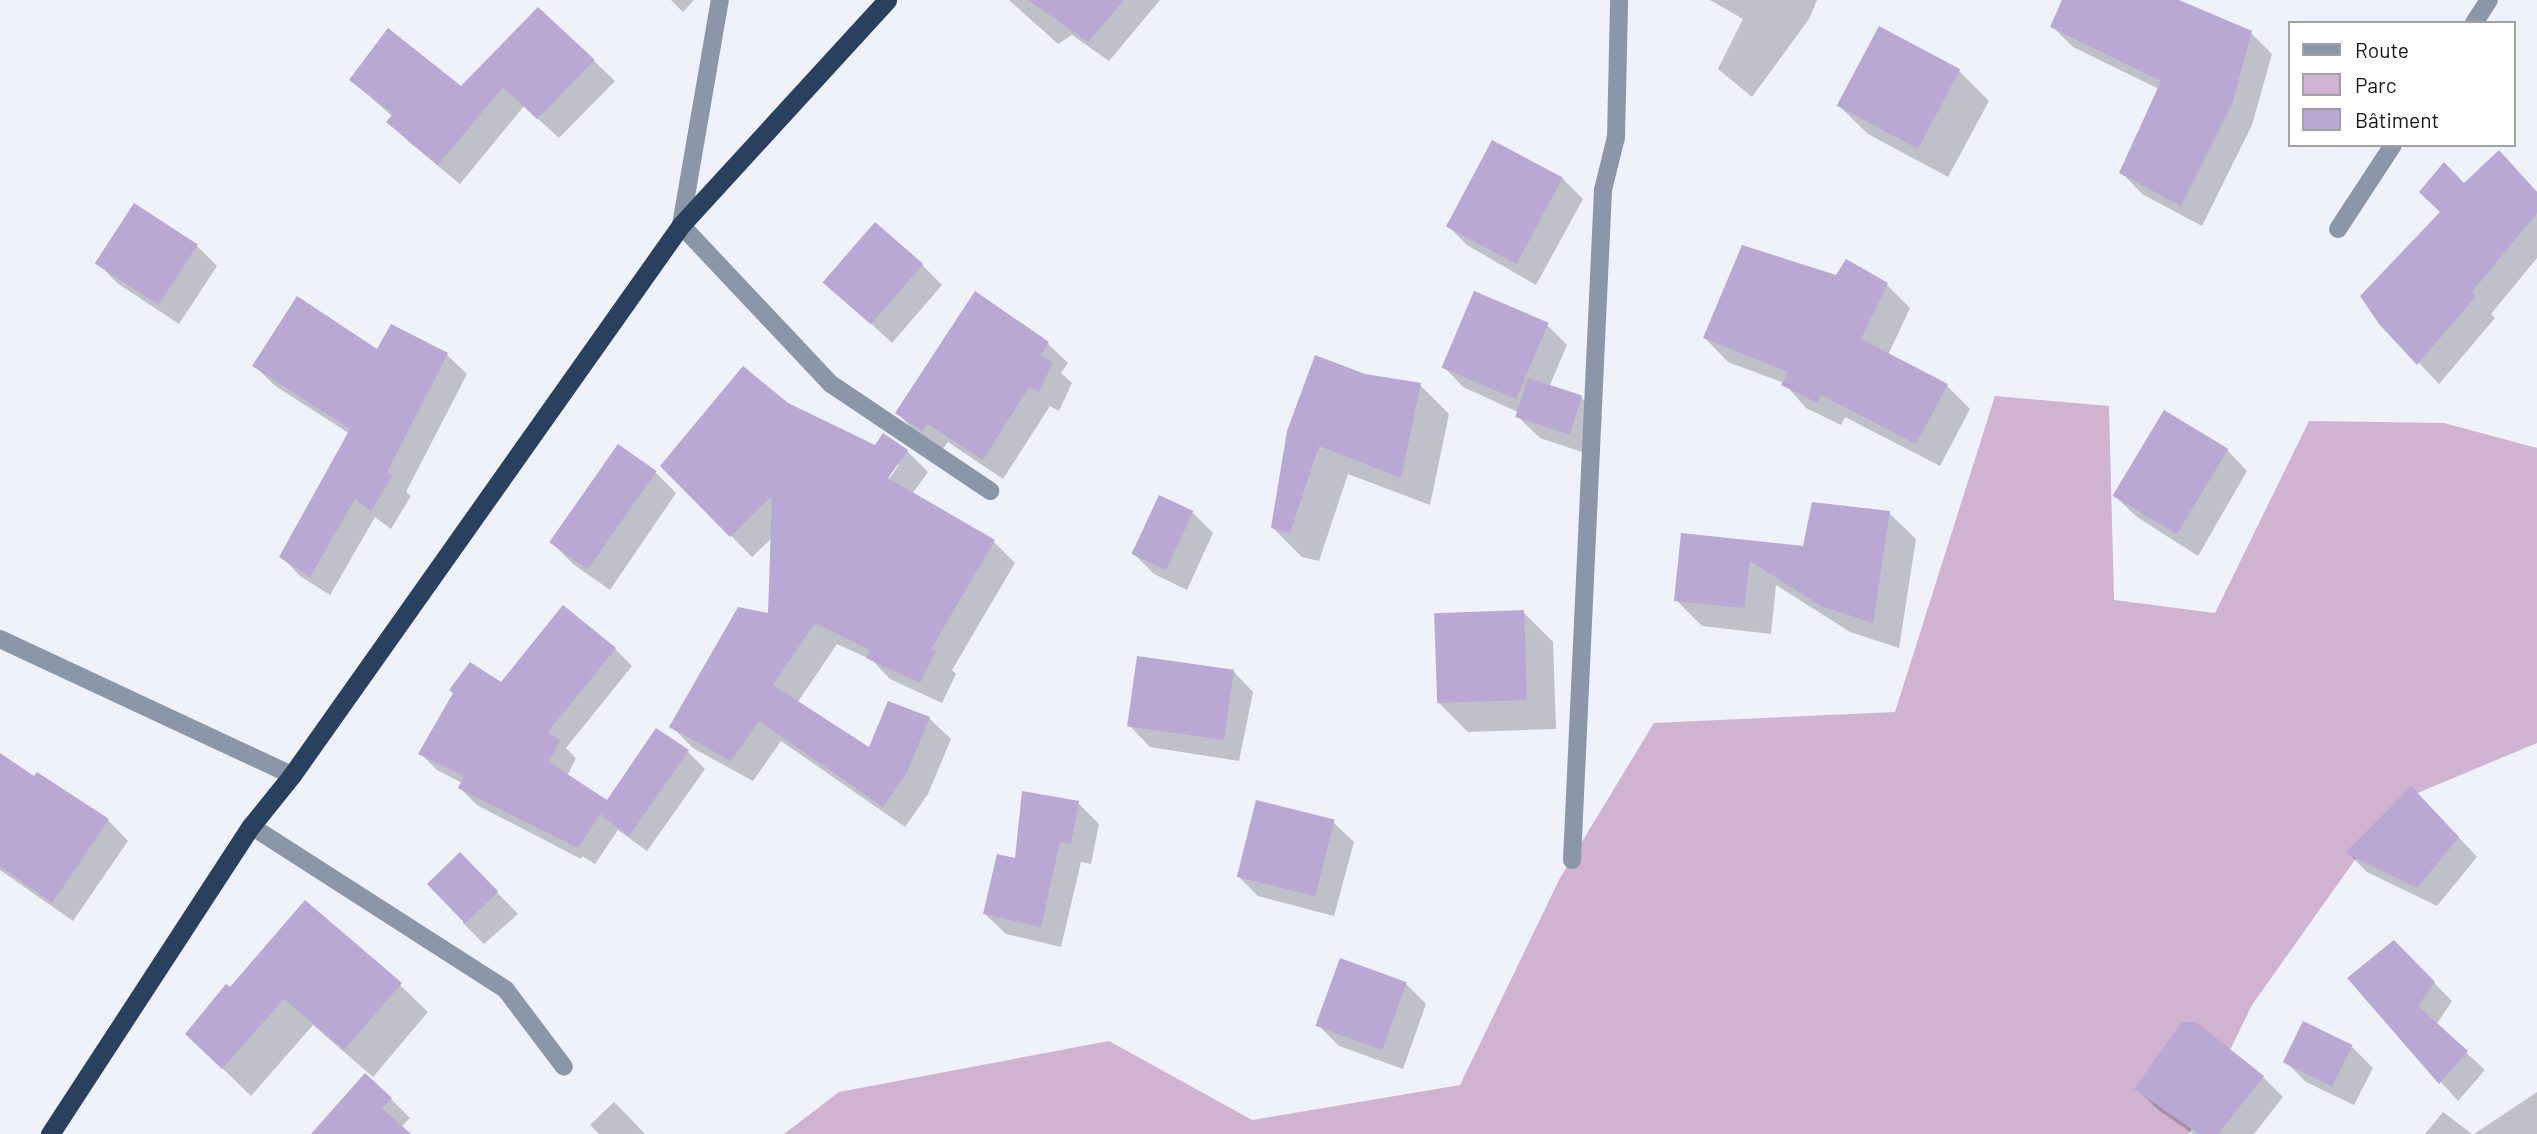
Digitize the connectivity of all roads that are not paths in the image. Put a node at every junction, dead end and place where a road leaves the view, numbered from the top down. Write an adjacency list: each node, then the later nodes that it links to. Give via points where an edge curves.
1 (720, 0): 7 (street)
2 (887, 0): 7 (highway)
3 (1619, 0): 13 (street, via 1616,137 1603,190)
4 (2489, 0): 5 (street)
5 (2475, 21)
6 (2392, 147): 8 (street)
7 (681, 225): 9 (street, via 831,384); 11 (highway)
8 (2338, 229)
9 (990, 491)
10 (0, 639): 11 (street)
11 (292, 775): 12 (highway)
12 (251, 826): 14 (street, via 506,990); 15 (highway)
13 (1572, 860)
14 (564, 1067)
15 (50, 1134)

